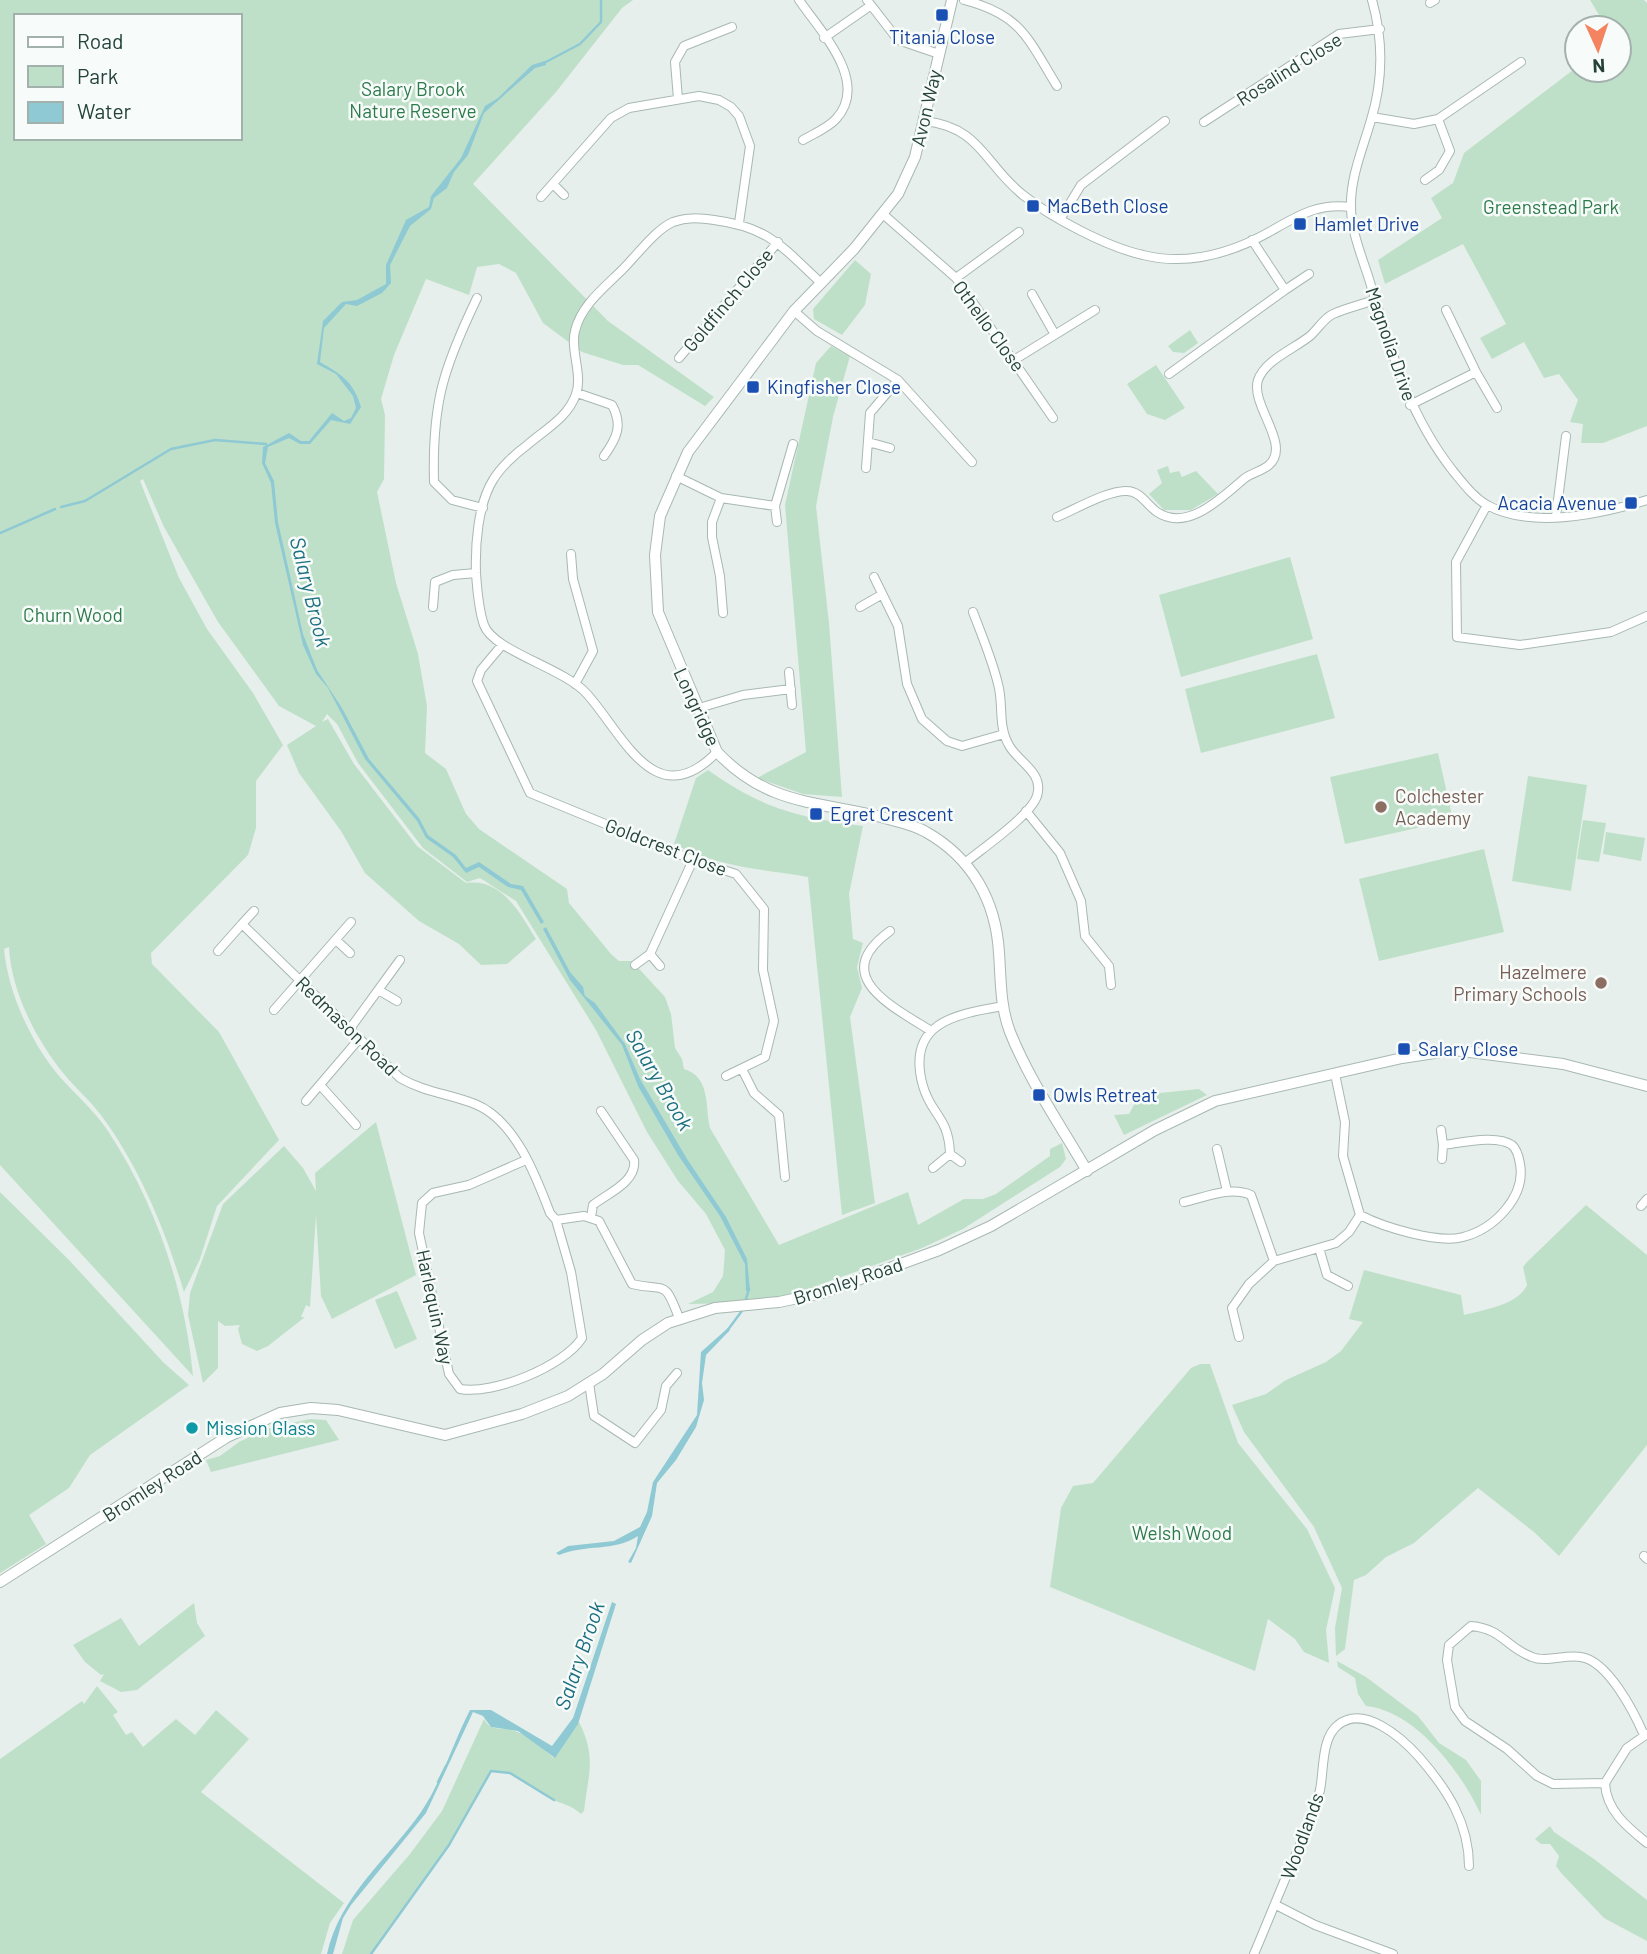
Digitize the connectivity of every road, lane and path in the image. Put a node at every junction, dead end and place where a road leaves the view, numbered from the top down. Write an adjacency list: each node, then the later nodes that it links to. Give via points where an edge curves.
1 (799, 0): 8 (street)
2 (952, 0): 9 (street, Avon Way)
3 (964, 0): 11 (street, via 994,8 1016,24)
4 (1372, 0): 7 (street, Magnolia Drive)
5 (869, 3): 8 (street); 9 (street, via 898,40)
6 (732, 27): 12 (street, via 684,46 675,62)
7 (1380, 29): 13 (street, Magnolia Drive); 17 (street, Rosalind Close, via 1339,34)
8 (824, 38): 18 (street, via 846,72 846,105 834,121)
9 (939, 54): 15 (street, Avon Way)
10 (1521, 62): 14 (street)
11 (1057, 86)
12 (678, 99): 21 (street, via 629,108 611,118); 27 (street, via 699,96 719,100 739,116 750,146)
13 (1372, 117): 14 (street, via 1414,124); 24 (street, Magnolia Drive, via 1357,163)
14 (1438, 119): 20 (street, via 1450,151 1439,170)
15 (924, 121): 19 (street, Avon Way); 26 (street, via 963,132 1024,196)
16 (1166, 121): 26 (street, via 1081,185)
17 (1203, 122)
18 (803, 140)
19 (908, 174): 25 (street, Longridge)
20 (1425, 180)
21 (553, 184): 22 (street); 23 (street)
22 (564, 195)
23 (541, 197)
24 (1351, 207): 29 (street, via 1318,206); 37 (street, Magnolia Drive)
25 (884, 215): 32 (street, Othello Close); 33 (street, Longridge)
26 (1061, 218): 29 (street, via 1141,255 1171,260 1201,258)
27 (739, 223): 30 (street); 47 (street, via 695,217 671,223 589,302 575,331)
28 (1019, 232): 32 (street)
29 (1252, 240): 34 (street)
30 (778, 242): 33 (street); 42 (street, Goldfinch Close)
31 (1309, 274): 34 (street)
32 (956, 278): 43 (street, Othello Close)
33 (820, 282): 40 (street, Longridge)
34 (1285, 290): 45 (street)
35 (1031, 294): 41 (street)
36 (477, 298): 63 (street, via 442,382 432,441 433,482 452,500)
37 (1374, 300): 48 (street, Magnolia Drive); 65 (street, via 1330,315 1312,334 1263,368 1257,383 1260,404 1272,429 1275,456 1270,465 1195,515 1158,513 1128,490)
38 (1095, 310): 41 (street)
39 (1446, 310): 44 (street)
40 (794, 311): 46 (street, via 817,331); 58 (street, Longridge, via 688,452)
41 (1054, 333): 43 (street)
42 (679, 358)
43 (1014, 360): 50 (street, Othello Close)
44 (1476, 372): 48 (street); 49 (street)
45 (1169, 374)
46 (898, 380): 52 (street, via 870,413); 56 (street)
47 (577, 393): 55 (street, via 611,405 617,415 619,431); 63 (street, via 553,427 526,445 493,480)
48 (1410, 405): 61 (street, Magnolia Drive, via 1446,462)
49 (1497, 408)
50 (1053, 418)
51 (1566, 436): 64 (street)
52 (867, 442): 54 (street); 57 (street)
53 (793, 444): 62 (street)
54 (890, 448)
55 (604, 456)
56 (972, 462)
57 (866, 468)
58 (676, 476): 59 (street); 81 (street, Longridge, via 660,516 655,555 658,612)
59 (721, 498): 62 (street); 74 (street, via 712,537)
60 (1647, 499): 64 (street, Magnolia Drive, via 1579,517)
61 (1487, 505): 64 (street, Magnolia Drive, via 1508,512); 75 (street, via 1456,562 1457,637 1520,645 1611,632)
62 (775, 506): 66 (street)
63 (483, 508): 68 (street)
64 (1556, 516)
65 (1056, 517)
66 (777, 522)
67 (571, 554): 78 (street, via 573,579 593,650)
68 (476, 573): 71 (street, via 435,582); 76 (street, via 484,627)
69 (874, 577): 70 (street)
70 (881, 595): 72 (street); 82 (street, via 898,626 907,684 922,719 947,741 962,746)
71 (433, 607)
72 (860, 607)
73 (973, 612): 82 (street, via 999,686)
74 (723, 613)
75 (1647, 616)
76 (502, 645): 78 (street, via 549,666); 85 (street, Goldcrest Close, via 477,681 530,793)
77 (789, 672): 79 (street)
78 (575, 684): 83 (street, via 636,758 664,775 680,776 703,767)
79 (791, 689): 80 (street); 81 (street, via 743,695)
80 (792, 705)
81 (699, 708): 83 (street, Longridge)
82 (1004, 734): 84 (street, via 1009,747 1037,779 1037,797)
83 (717, 752): 86 (street, Longridge, via 733,769 773,794 925,831)
84 (1026, 811): 86 (street); 99 (street, via 1060,852 1081,901 1085,936 1110,967)
85 (693, 860): 94 (street); 107 (street, Goldcrest Close, via 736,874 764,909 763,970 774,1021 765,1057)
86 (966, 862): 102 (street, Longridge, via 984,890 997,931)
87 (254, 911): 89 (street)
88 (351, 922): 91 (street)
89 (242, 924): 92 (street); 98 (street, Redmason Road)
90 (890, 931): 105 (street, via 867,953 865,976 870,990)
91 (336, 940): 93 (street); 98 (street)
92 (218, 951)
93 (350, 953)
94 (650, 954): 96 (street); 97 (street)
95 (400, 960): 100 (street)
96 (635, 965)
97 (660, 966)
98 (299, 981): 103 (street); 104 (street, Redmason Road)
99 (1111, 985)
100 (380, 990): 101 (street); 104 (street)
101 (397, 1001)
102 (1003, 1006): 105 (street, via 959,1014 942,1020); 123 (street, Longridge, via 1016,1044)
103 (274, 1010)
104 (349, 1030): 106 (street, Redmason Road)
105 (931, 1031): 118 (street, via 921,1056 923,1086 949,1133)
106 (359, 1039): 110 (street); 120 (street, Redmason Road, via 400,1078 419,1089 485,1109)
107 (742, 1069): 109 (street, Goldcrest Close); 124 (street, via 754,1093 779,1115)
108 (1335, 1074): 111 (street, Bromley Road, via 1438,1051 1469,1050 1563,1064); 123 (street, Bromley Road, via 1199,1107); 127 (street, via 1345,1122 1343,1156)
109 (726, 1076)
110 (320, 1085): 112 (street); 114 (street)
111 (1647, 1086)
112 (306, 1101)
113 (601, 1111): 128 (street, via 635,1168 630,1179 593,1205)
114 (356, 1125)
115 (1441, 1130): 116 (street)
116 (1443, 1145): 119 (street); 127 (street, via 1497,1141 1512,1145 1518,1155 1521,1186 1516,1198 1477,1232 1450,1239)
117 (1217, 1149): 125 (street)
118 (950, 1154): 121 (street); 122 (street)
119 (1442, 1159)
120 (526, 1160): 129 (street, Redmason Road); 129 (street, Harlequin Way, via 469,1185 433,1193 422,1203 419,1233 449,1374 460,1389 500,1387 570,1353 582,1338 572,1272)
121 (961, 1162)
122 (933, 1167)
123 (1087, 1171): 133 (street, Bromley Road, via 991,1226 865,1278 794,1300 715,1308)
124 (785, 1177)
125 (1227, 1191): 126 (street); 131 (street, via 1251,1195)
126 (1184, 1202)
127 (1360, 1215): 130 (street, via 1336,1244)
128 (591, 1217): 129 (street); 133 (street, via 605,1229 632,1284 668,1291)
129 (556, 1220)
130 (1319, 1248): 131 (street); 132 (street, via 1327,1275)
131 (1274, 1261): 134 (street, via 1232,1308)
132 (1348, 1286)
133 (679, 1318): 136 (street, Bromley Road, via 642,1340)
134 (1238, 1337)
135 (677, 1373): 136 (street, via 666,1386 661,1409 635,1443 594,1416)
136 (589, 1383): 137 (street, Bromley Road, via 545,1406 456,1434 431,1434 326,1408 280,1413 227,1437)
137 (0, 1582)
138 (1645, 1735): 139 (street, via 1627,1748); 139 (street, via 1627,1699 1595,1662 1582,1657 1535,1659 1490,1628 1471,1626 1449,1645 1455,1707 1465,1721 1553,1784)
139 (1605, 1783): 140 (street, via 1609,1805)
140 (1647, 1843)
141 (1469, 1866): 142 (street, Woodlands, via 1465,1832 1451,1797 1435,1776 1411,1748 1386,1729 1359,1717 1348,1719 1336,1726 1327,1741 1315,1808)
142 (1276, 1905): 143 (street, Woodlands); 144 (street)
143 (1254, 1954)
144 (1393, 1954)

